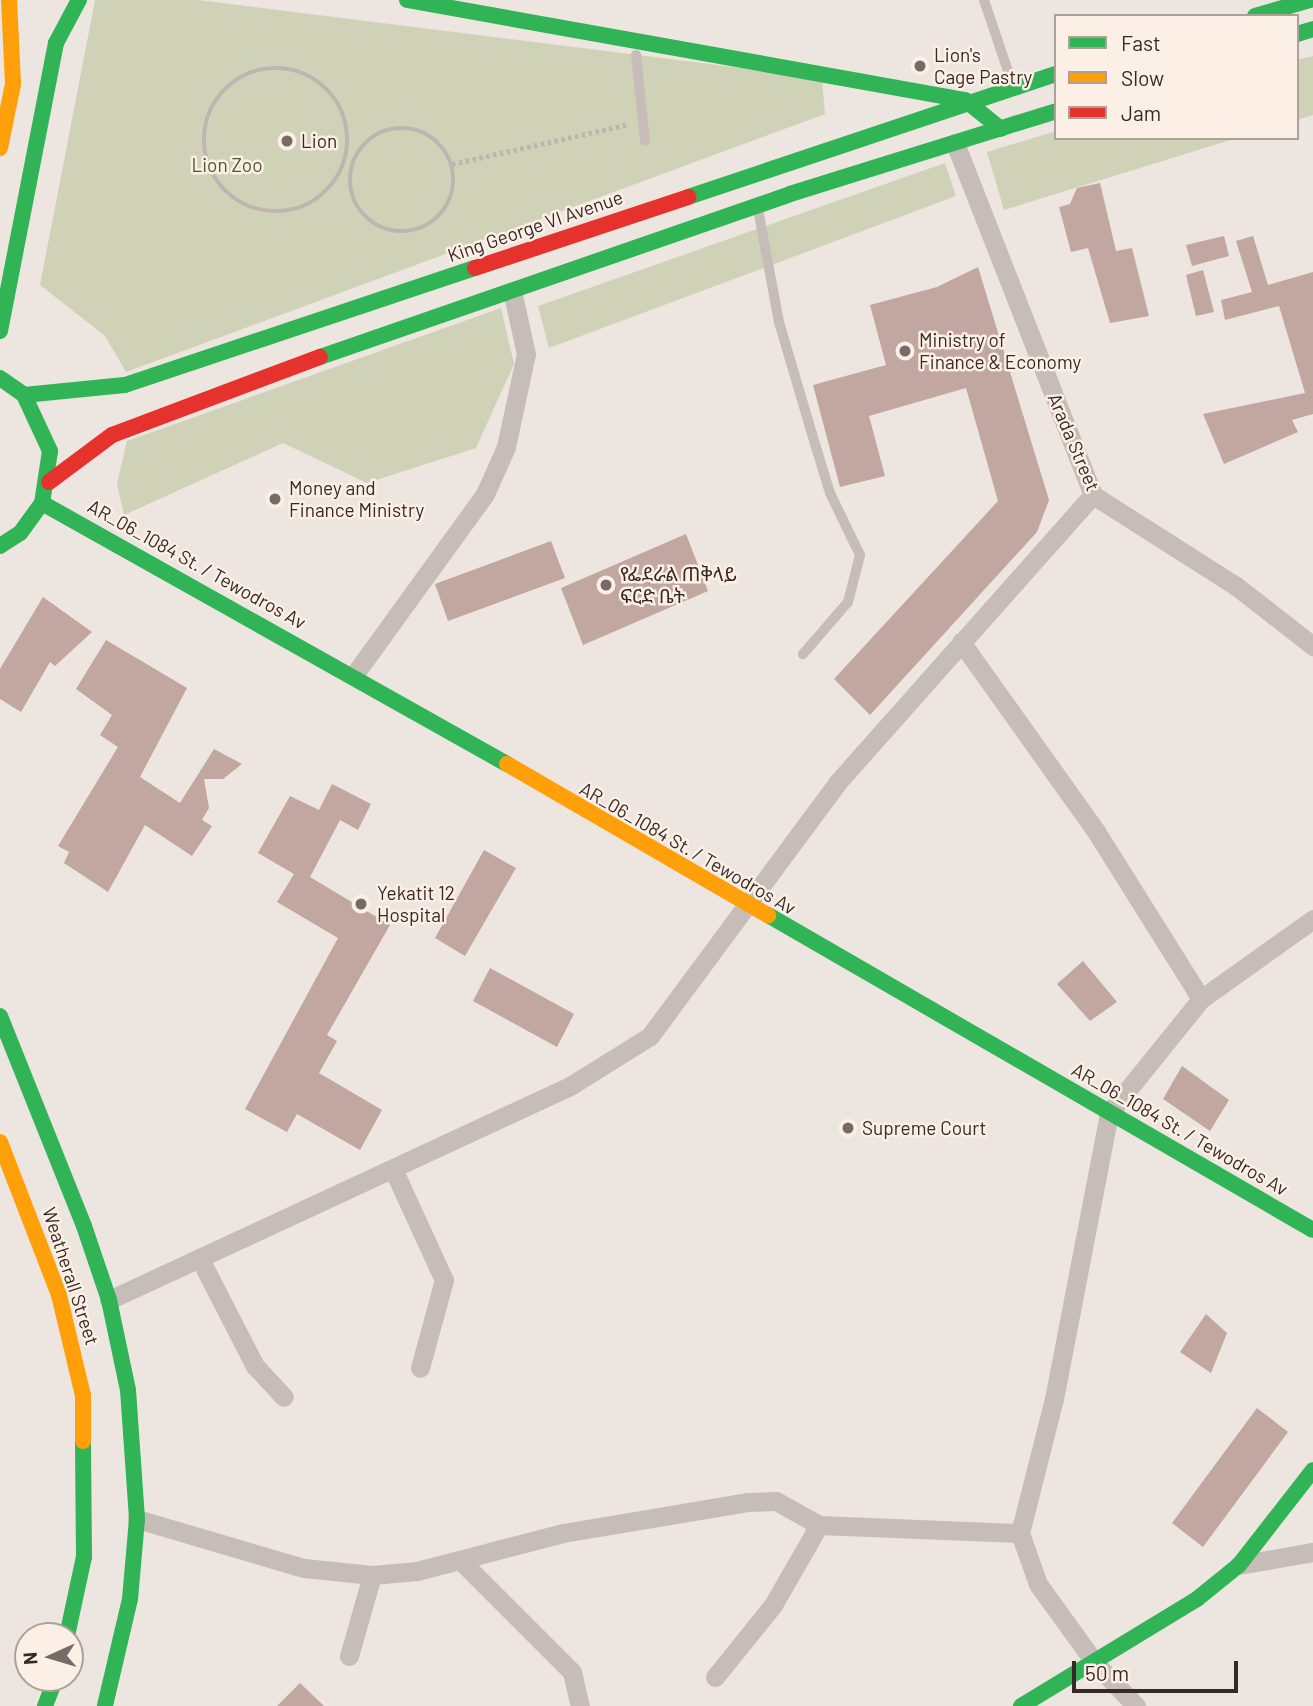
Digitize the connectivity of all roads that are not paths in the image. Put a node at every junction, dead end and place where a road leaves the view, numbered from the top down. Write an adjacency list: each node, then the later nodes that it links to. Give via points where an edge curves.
1 (9, 0): 10 (main road, via 15,36)
2 (79, 0): 23 (main road, via 56,43)
3 (407, 0): 12 (main road)
4 (984, 0): 11 (lane)
5 (1310, 0): 6 (main road)
6 (1262, 14)
7 (636, 55): 15 (lane)
8 (0, 59): 10 (main road)
9 (1054, 75): 11 (main road, King George VI Avenue)
10 (13, 84): 17 (main road)
11 (1013, 86): 12 (main road, King George VI Avenue)
12 (965, 100): 14 (main road); 18 (main road, King George VI Avenue)
13 (1054, 112): 14 (main road)
14 (1001, 129): 16 (main road)
15 (645, 141)
16 (955, 143): 19 (main road); 27 (street, Arada Street)
17 (0, 148)
18 (747, 175): 19 (lane); 20 (main road, King George VI Avenue)
19 (757, 206): 21 (main road); 32 (lane, via 779,322 805,412 830,493 860,555 848,602)
20 (581, 233): 21 (main road); 25 (main road, King George VI Avenue, via 125,385)
21 (598, 263): 22 (main road)
22 (513, 295): 26 (main road, via 143,419); 33 (street, via 526,354 506,447 485,494)
23 (0, 331)
24 (0, 378): 25 (main road)
25 (24, 395): 26 (main road, via 41,421)
26 (49, 482): 28 (main road)
27 (1093, 495): 30 (street); 31 (street, Arada Street, via 1236,586)
28 (42, 503): 29 (main road, via 20,533); 33 (main road, AR_06_1084 St. / Tewodros Av)
29 (0, 546)
30 (961, 642): 34 (street, via 837,783); 36 (street, via 1097,833)
31 (1313, 646)
32 (803, 654)
33 (354, 675): 34 (main road, AR_06_1084 St. / Tewodros Av)
34 (747, 907): 38 (main road, AR_06_1084 St. / Tewodros Av); 40 (street, via 650,1036 570,1086)
35 (1313, 919): 36 (street)
36 (1201, 999): 38 (street, via 1130,1079)
37 (0, 1016): 43 (main road)
38 (1109, 1113): 41 (main road, AR_06_1084 St. / Tewodros Av); 49 (street, via 1054,1399)
39 (0, 1142): 54 (main road, Weatherall Street, via 55,1283 83,1396 83,1557)
40 (394, 1171): 42 (street); 44 (street, via 444,1280)
41 (1313, 1230)
42 (201, 1261): 43 (street); 45 (street, via 255,1366)
43 (110, 1300): 47 (main road, via 135,1447)
44 (420, 1368)
45 (284, 1397)
46 (1313, 1470): 52 (main road)
47 (137, 1519): 53 (street, via 304,1568); 58 (main road, via 130,1599)
48 (819, 1525): 49 (street); 51 (street, via 776,1501 748,1502 563,1533); 57 (street, via 773,1605)
49 (1020, 1533): 56 (street, via 1038,1584)
50 (1313, 1552): 52 (street)
51 (461, 1561): 53 (street); 59 (street, via 563,1661 579,1691)
52 (1238, 1565): 56 (main road)
53 (372, 1575): 55 (street)
54 (70, 1622)
55 (349, 1656)
56 (1095, 1663): 60 (main road); 61 (street)
57 (715, 1678)
58 (105, 1706)
59 (580, 1706)
60 (1021, 1706)
61 (1136, 1706)

